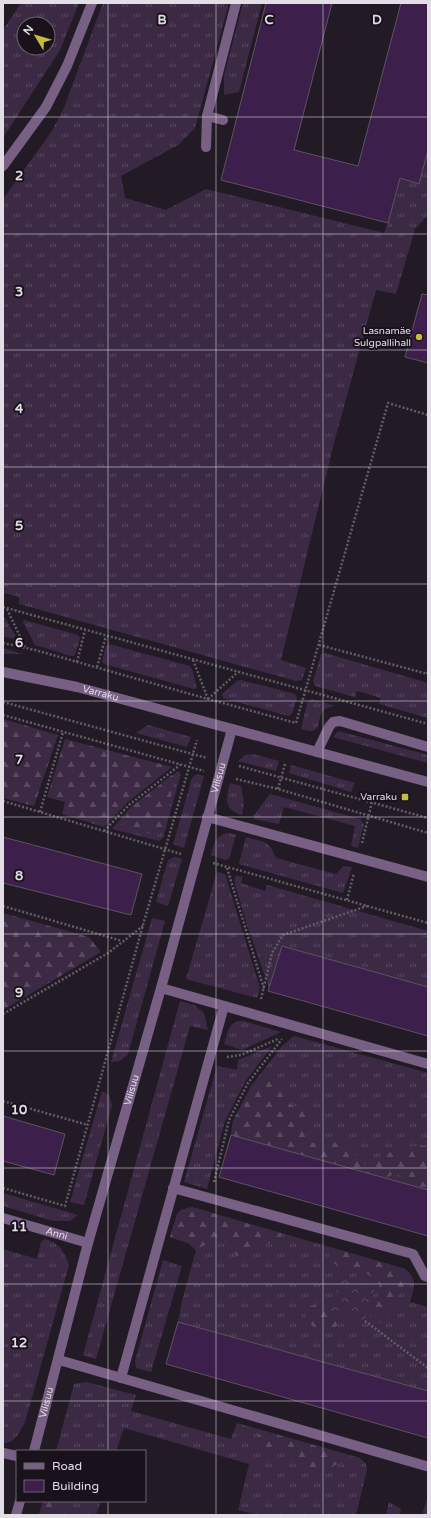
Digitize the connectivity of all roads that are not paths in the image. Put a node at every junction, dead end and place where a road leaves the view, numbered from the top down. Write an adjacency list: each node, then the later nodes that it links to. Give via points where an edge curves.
1 (92, 3): 6 (street, via 67,66 46,107)
2 (236, 3): 3 (street)
3 (207, 116): 4 (street); 5 (street)
4 (223, 120)
5 (206, 147)
6 (3, 166)
7 (3, 672): 8 (street, Varraku, via 77,687)
8 (232, 729): 10 (street, Varraku); 12 (street, Vilisuu)
9 (428, 747): 10 (street, via 340,721 329,727)
10 (317, 752): 11 (street, Varraku)
11 (428, 782)
12 (207, 817): 13 (street); 14 (street, Vilisuu)
13 (428, 877)
14 (161, 988): 15 (street); 19 (street, Vilisuu)
15 (224, 1006): 16 (street); 17 (street)
16 (428, 1064)
17 (173, 1188): 20 (street, via 413,1254); 22 (street)
18 (3, 1218): 19 (street, Anni)
19 (88, 1243): 21 (street, Vilisuu)
20 (428, 1277)
21 (59, 1360): 22 (street); 23 (street, Vilisuu)
22 (121, 1378): 26 (street)
23 (34, 1450)
24 (3, 1453): 25 (street)
25 (16, 1456)
26 (426, 1466)
27 (20, 1502): 28 (street)
28 (16, 1515)

